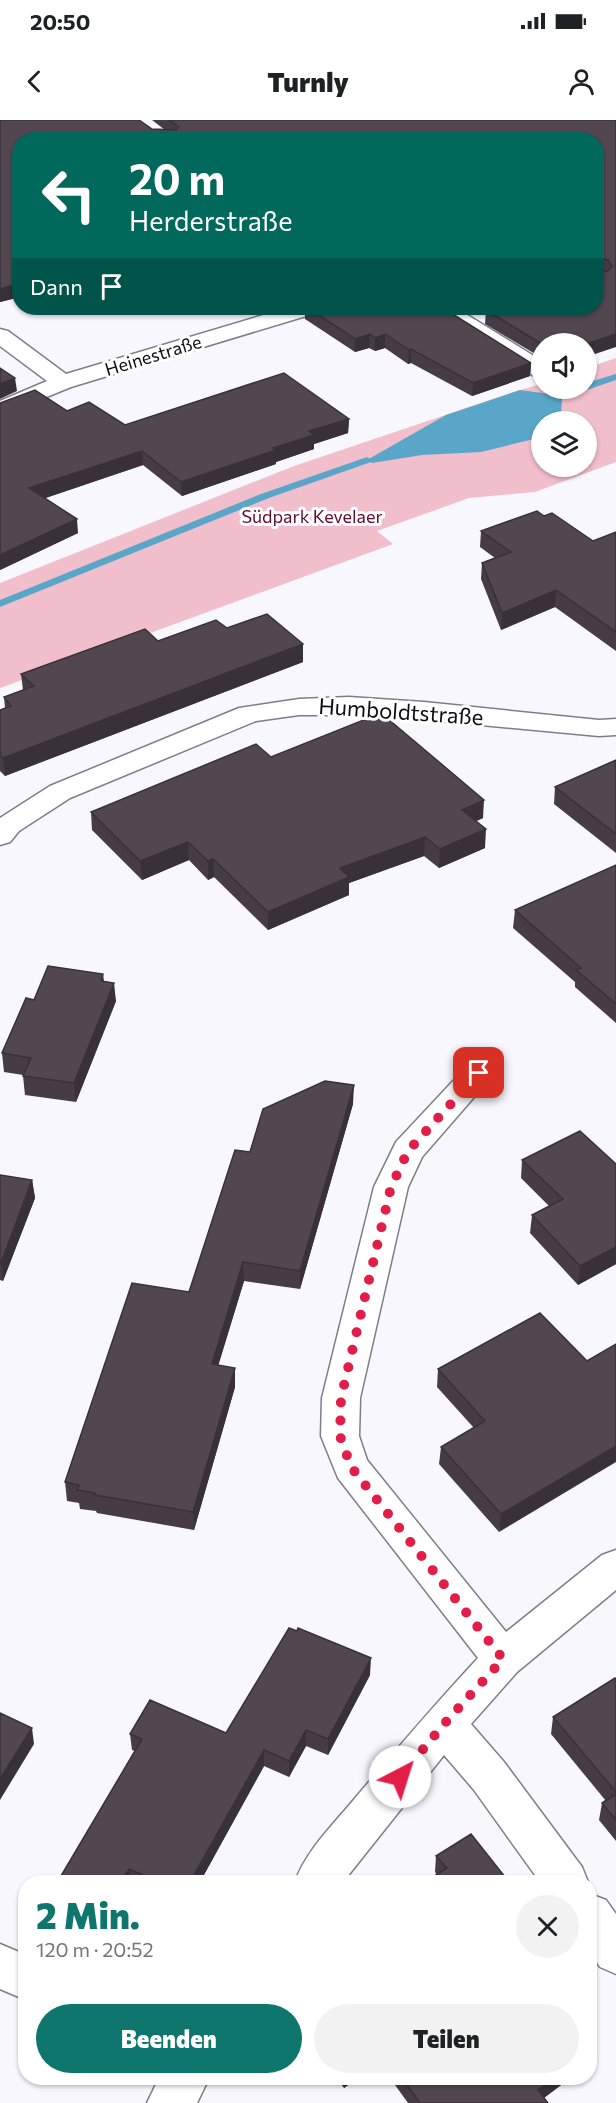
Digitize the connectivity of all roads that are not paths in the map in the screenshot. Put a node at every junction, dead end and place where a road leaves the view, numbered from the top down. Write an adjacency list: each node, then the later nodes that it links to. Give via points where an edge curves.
1 (285, 315): 7 (street, Heinestraße)
2 (453, 315): 4 (street)
3 (482, 315): 4 (street)
4 (463, 321): 6 (street)
5 (0, 336): 7 (street)
6 (531, 364)
7 (63, 382): 8 (street, Heinestraße)
8 (0, 409)
9 (616, 727): 10 (street, Humboldtstraße, via 364,704 312,704 249,714 60,792 9,825)
10 (0, 836)
11 (479, 1073): 13 (street, via 408,1151 391,1187 341,1398 340,1436 351,1467)
12 (616, 1567): 13 (street)
13 (503, 1659): 14 (street)
14 (444, 1724): 15 (street); 16 (street, via 489,1776)
15 (322, 1875)
16 (561, 1875)
17 (597, 1926): 18 (street)
18 (616, 1952)
19 (0, 1966): 20 (street)
20 (18, 1974)
21 (181, 2085): 22 (street)
22 (171, 2103)

